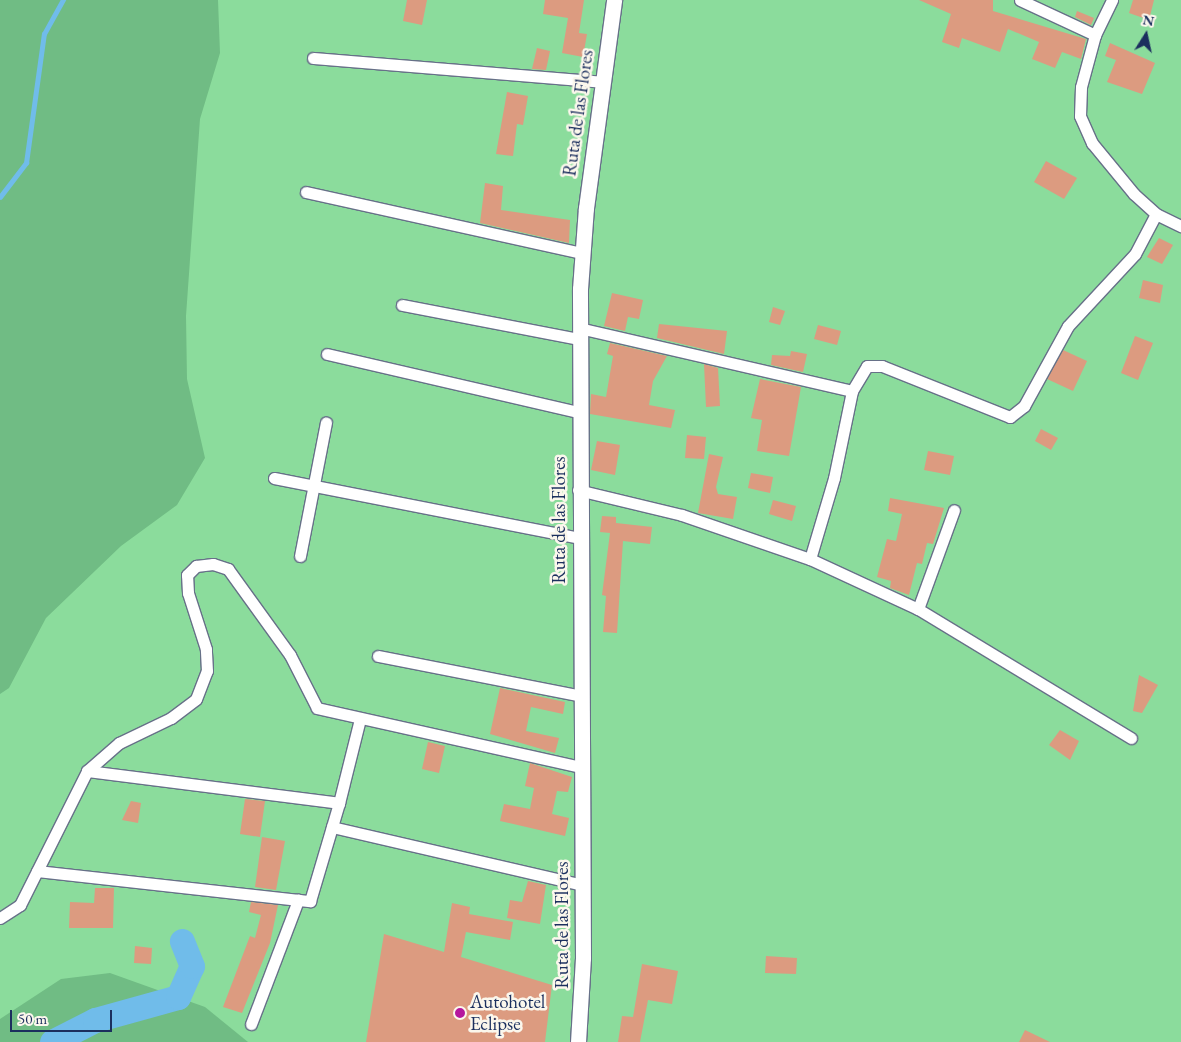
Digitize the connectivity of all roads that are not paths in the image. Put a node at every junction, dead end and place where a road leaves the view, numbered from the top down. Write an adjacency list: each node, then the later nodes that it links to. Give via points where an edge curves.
1 (614, 0): 6 (main road, Ruta de las Flores)
2 (1020, 0): 4 (street)
3 (1112, 0): 4 (street)
4 (1095, 35): 8 (street, via 1081,87 1080,116 1092,143)
5 (313, 58): 6 (street)
6 (602, 82): 10 (main road, Ruta de las Flores)
7 (306, 192): 10 (street)
8 (1156, 214): 9 (street); 14 (street, via 1135,254 1068,326 1024,406 1010,417 882,366 866,366)
9 (1181, 226)
10 (582, 253): 12 (main road, Ruta de las Flores)
11 (402, 305): 12 (street)
12 (579, 334): 14 (street); 15 (main road, Ruta de las Flores)
13 (327, 354): 15 (street)
14 (852, 391): 23 (street, via 834,478)
15 (578, 412): 19 (main road, Ruta de las Flores)
16 (326, 422): 18 (street)
17 (274, 478): 18 (street)
18 (314, 486): 21 (street); 22 (street)
19 (578, 490): 21 (main road, Ruta de las Flores); 23 (street, via 682,515)
20 (954, 510): 24 (street)
21 (578, 538): 26 (main road, Ruta de las Flores)
22 (300, 556)
23 (810, 559): 24 (street)
24 (918, 609): 28 (street)
25 (378, 656): 26 (street)
26 (581, 696): 29 (main road, Ruta de las Flores)
27 (360, 718): 29 (street); 30 (street, via 318,708 290,655 228,569 214,564 196,566 187,575 188,592 206,649 207,670 196,699 171,718 119,743); 31 (street)
28 (1131, 738)
29 (582, 767): 34 (main road, Ruta de las Flores)
30 (87, 771): 31 (street); 33 (street)
31 (339, 803): 32 (street)
32 (332, 827): 34 (street); 35 (street, via 310,902)
33 (37, 871): 35 (street); 36 (street, via 20,905)
34 (583, 885): 38 (main road, Ruta de las Flores)
35 (298, 900): 37 (street)
36 (0, 918)
37 (251, 1024)
38 (578, 1042)

